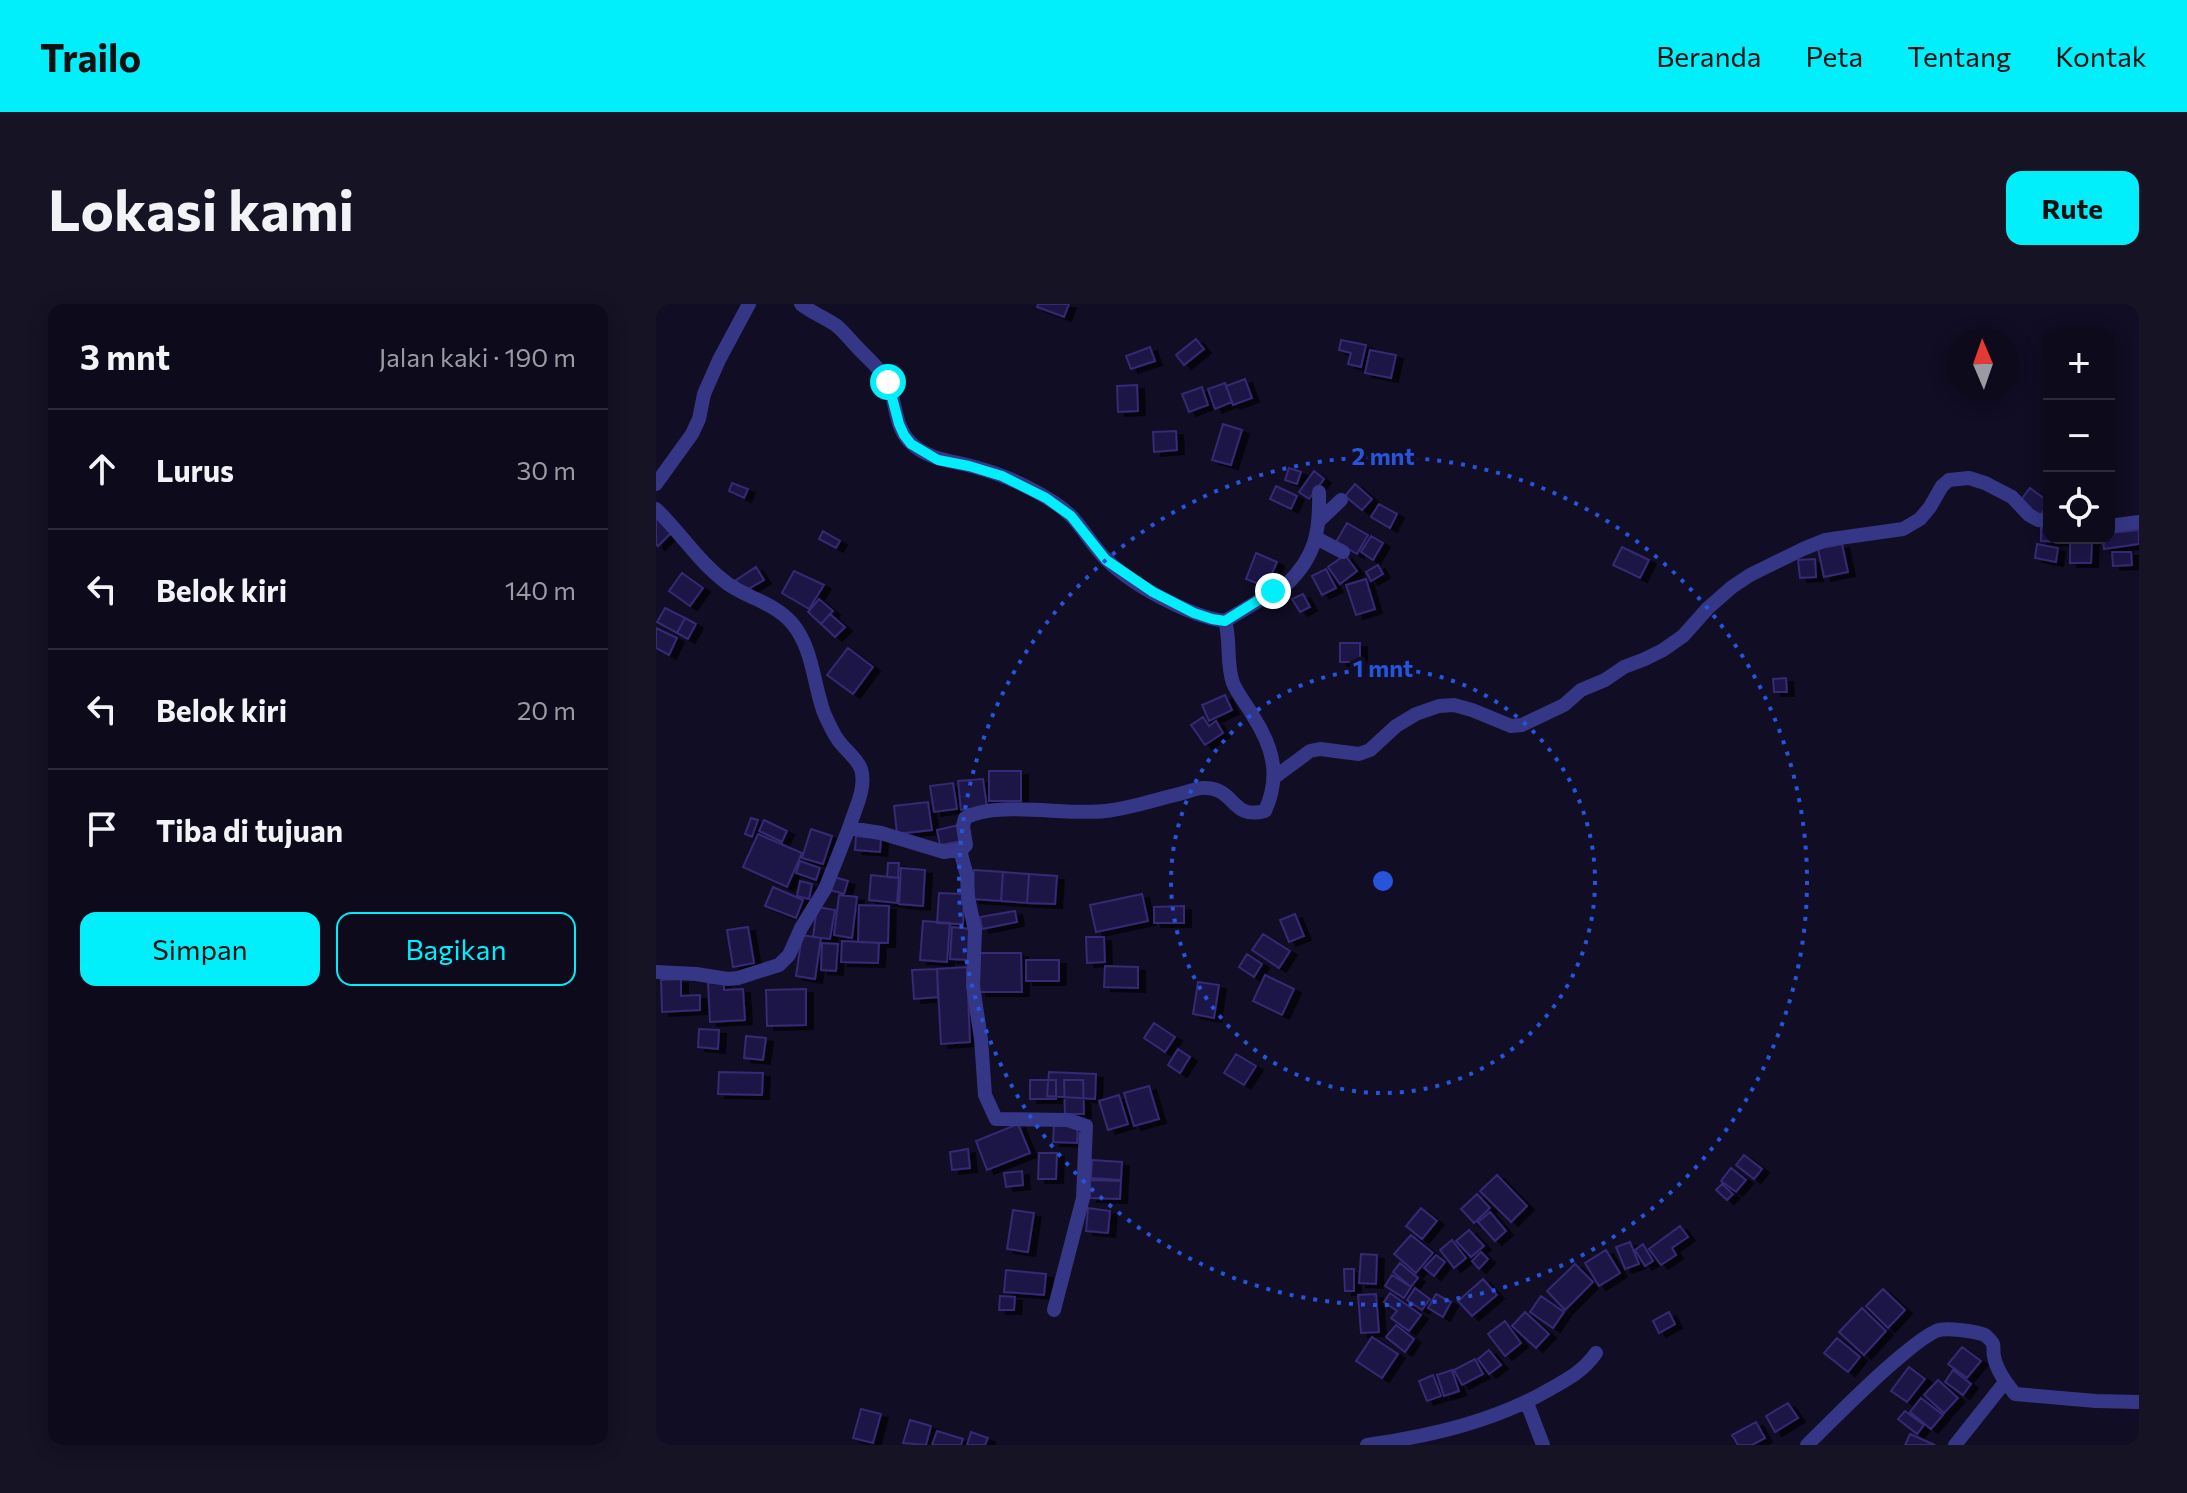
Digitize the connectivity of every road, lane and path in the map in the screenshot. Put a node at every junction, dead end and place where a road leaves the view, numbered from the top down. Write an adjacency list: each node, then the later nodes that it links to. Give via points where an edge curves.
1 (749, 304): 3 (street, via 704,394 692,434)
2 (801, 304): 13 (street, via 837,326 880,370 911,444 938,460 1002,476 1046,498 1071,516 1117,569 1176,604 1212,619)
3 (656, 484)
4 (1319, 492): 7 (street)
5 (1341, 500): 7 (street)
6 (656, 509): 15 (street, via 702,563 769,605 800,634 825,715 861,768 863,785)
7 (1320, 520): 11 (street)
8 (2043, 520): 14 (street, via 1985,483 1949,480 1920,519 1903,529 1825,540 1761,569 1732,587 1663,650 1522,725 1511,726 1454,705 1439,706 1396,726 1370,750 1310,751)
9 (2139, 522): 10 (street)
10 (2115, 525)
11 (1316, 538): 12 (street); 13 (street, via 1287,584)
12 (1343, 552)
13 (1231, 617): 14 (street, via 1233,682 1270,747)
14 (1275, 777): 16 (street, via 1265,811 1252,814 1222,792 1205,788 1104,811 1000,809 972,814 965,818)
15 (849, 828): 16 (street, via 944,852); 17 (street, via 825,889 779,965 728,979)
16 (962, 849): 18 (street, via 975,931 973,986 990,1108 996,1119 1068,1120 1086,1126 1083,1198)
17 (656, 972)
18 (1054, 1310)
19 (1596, 1353): 22 (street, via 1582,1371)
20 (2005, 1382): 21 (street, via 2015,1394); 25 (street, via 1985,1335 1938,1330 1866,1386); 26 (street)
21 (2139, 1402)
22 (1527, 1403): 23 (street, via 1481,1421); 24 (street)
23 (1367, 1445)
24 (1543, 1445)
25 (1807, 1445)
26 (1955, 1445)

